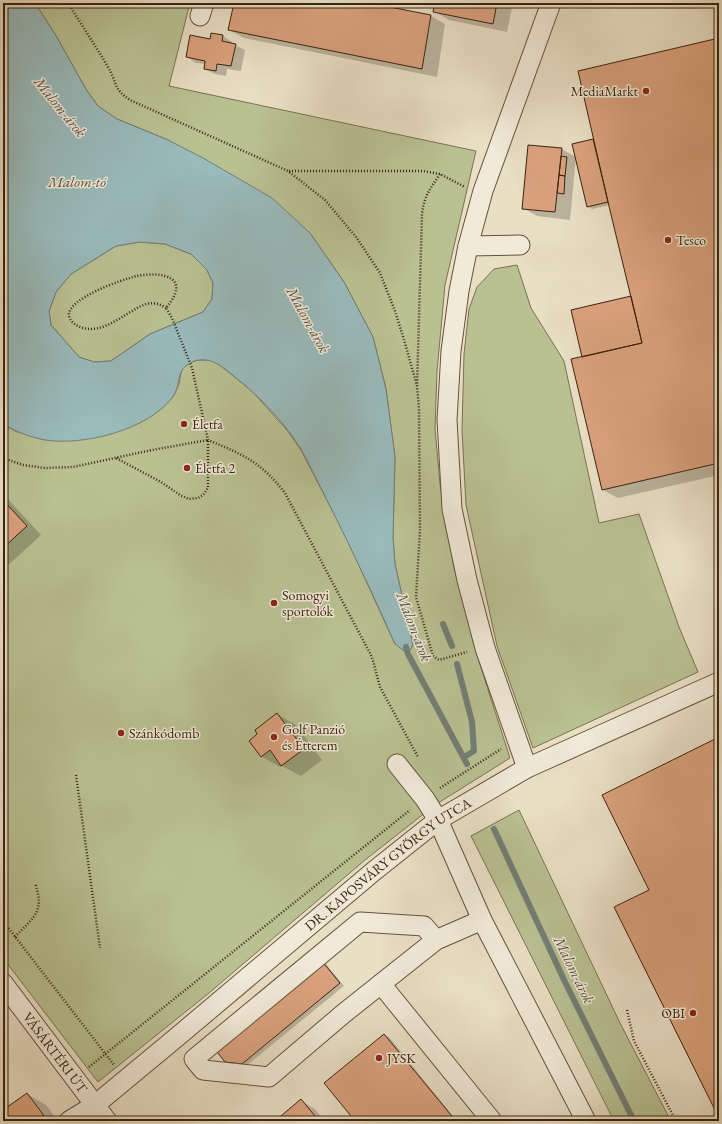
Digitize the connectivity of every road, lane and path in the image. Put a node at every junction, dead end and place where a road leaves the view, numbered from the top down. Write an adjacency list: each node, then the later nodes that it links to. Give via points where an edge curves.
1 (68, 3): 3 (path, via 110,69 116,88 122,95)
2 (551, 3): 5 (street)
3 (288, 171): 4 (path, via 422,171); 9 (path, via 325,200 356,237 380,273 395,311)
4 (440, 174): 5 (path, via 466,187); 9 (path, via 428,192 422,214)
5 (483, 191): 7 (street)
6 (520, 245): 7 (street)
7 (468, 246): 15 (street, via 451,351 447,420 452,509 485,648)
8 (166, 308): 8 (path, via 173,300 177,286 168,276 154,274 136,276 81,298 71,306 69,317 80,328 101,328 146,304 161,304); 10 (path, via 192,368)
9 (417, 386): 13 (path, via 420,530 416,597 433,656 439,660)
10 (208, 440): 12 (path); 12 (path, via 208,488 198,498 184,497); 16 (path, via 242,454 262,467 285,493 372,657 380,687)
11 (3, 458): 12 (path, via 23,465 45,468 73,467)
12 (116, 458)
13 (468, 652)
14 (719, 682): 18 (street, DR. KAPOSVÁRY GYÖRGY UTCA)
15 (517, 739): 18 (street); 20 (path)
16 (421, 763)
17 (397, 764): 20 (street)
18 (527, 768): 21 (street, DR. KAPOSVÁRY GYÖRGY UTCA)
19 (76, 775): 27 (path)
20 (431, 795): 21 (street); 32 (path)
21 (438, 820): 23 (street); 31 (street, DR. KAPOSVÁRY GYÖRGY UTCA)
22 (35, 884): 25 (path, via 40,904 37,913)
23 (482, 920): 26 (street); 40 (street)
24 (3, 921): 25 (path)
25 (15, 937): 32 (path)
26 (436, 940): 29 (street); 33 (street, via 424,926 360,922)
27 (100, 948)
28 (3, 984): 34 (street, VÁSÁRTÉRI ÚT)
29 (381, 984): 33 (street, via 269,1077 203,1070); 39 (street)
30 (627, 1010): 41 (path, via 634,1041)
31 (177, 1037): 33 (street); 35 (street, DR. KAPOSVÁRY GYÖRGY UTCA)
32 (105, 1054): 34 (path); 35 (path)
33 (194, 1059)
34 (75, 1079): 36 (street, VÁSÁRTÉRI ÚT)
35 (125, 1080): 36 (street, DR. KAPOSVÁRY GYÖRGY UTCA)
36 (95, 1105): 37 (street, DR. KAPOSVÁRY GYÖRGY UTCA); 38 (street, VÁSÁRTÉRI ÚT)
37 (69, 1121)
38 (107, 1121)
39 (492, 1121)
40 (586, 1121)
41 (676, 1121)

